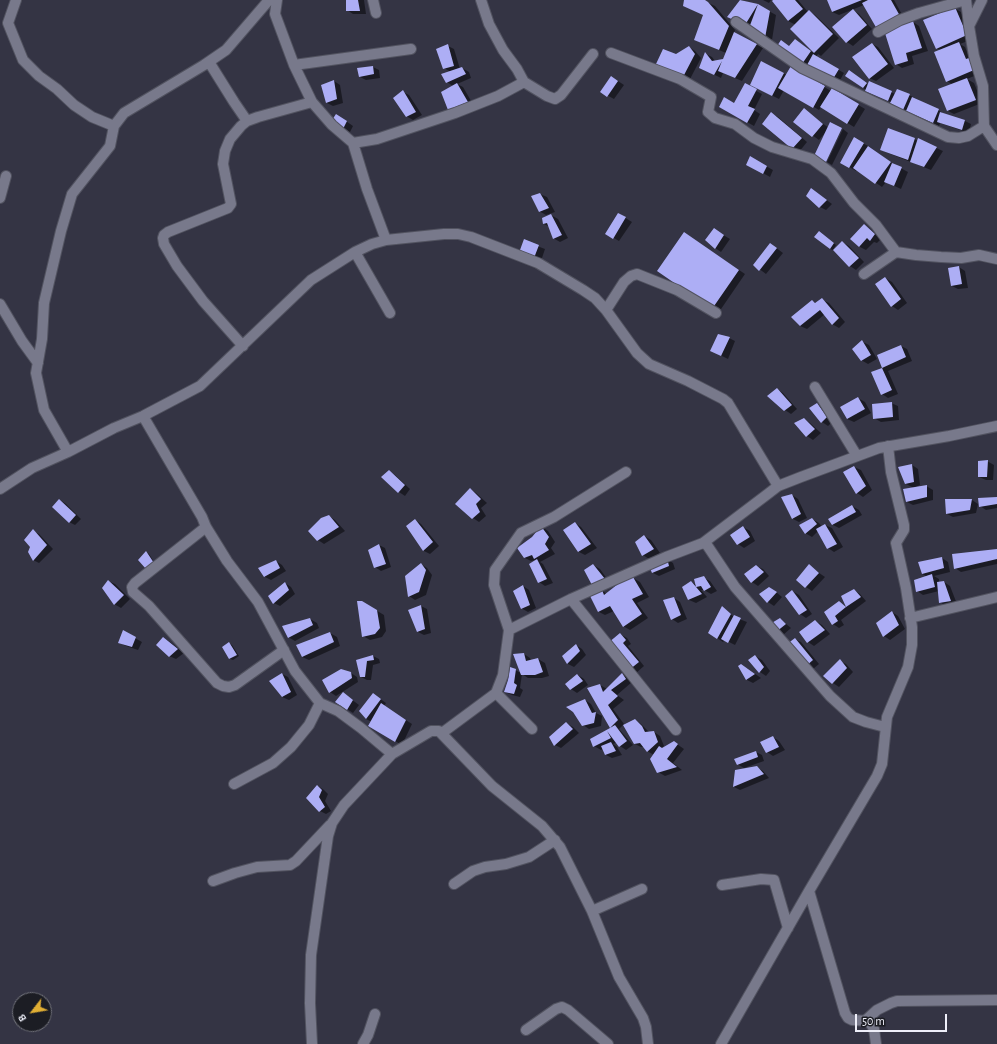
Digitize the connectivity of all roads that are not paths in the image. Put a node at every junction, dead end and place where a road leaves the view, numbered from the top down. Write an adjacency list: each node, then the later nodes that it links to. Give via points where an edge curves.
1 (16, 0): 20 (street, via 8,23 23,60 74,105 92,117)
2 (268, 0): 15 (street, via 226,50)
3 (277, 0): 16 (street, via 276,14)
4 (373, 0): 8 (street)
5 (481, 0): 17 (street, via 489,24)
6 (966, 0): 10 (street); 11 (street, via 918,13)
7 (982, 0): 10 (street)
8 (376, 13)
9 (736, 22): 21 (street, via 802,68 948,137 968,136)
10 (969, 26): 21 (street, via 983,86)
11 (878, 32)
12 (411, 49): 16 (street)
13 (611, 53): 28 (street, via 680,80 711,97 708,112 715,118 735,124 772,147 812,159 831,173)
14 (593, 54): 17 (street, via 561,95 554,99)
15 (209, 62): 19 (street); 20 (street, via 124,113)
16 (294, 65): 18 (street)
17 (524, 82): 22 (street, via 498,96 455,113)
18 (312, 102): 19 (street); 22 (street, via 332,125)
19 (247, 121): 35 (street, via 230,139 225,151 225,177 231,204 228,208 168,232 163,238 177,266 198,295)
20 (114, 126): 36 (street, via 110,146 72,194 60,231 44,303)
21 (984, 126): 23 (street)
22 (353, 143): 26 (street)
23 (997, 145)
24 (6, 176): 25 (street)
25 (0, 198)
26 (386, 240): 27 (street); 32 (street, via 444,234 471,237 538,263 595,298)
27 (355, 252): 34 (street); 35 (street, via 311,280)
28 (896, 252): 29 (street, via 961,258 979,255); 30 (street)
29 (997, 259)
30 (864, 274)
31 (0, 304): 36 (street)
32 (606, 310): 33 (street, via 624,282 637,274 677,290); 44 (street, via 648,364 688,381 728,403)
33 (716, 313)
34 (390, 314)
35 (242, 346): 38 (street, via 200,386)
36 (38, 364): 41 (street, via 36,373 44,410)
37 (815, 387): 42 (street)
38 (143, 416): 41 (street); 46 (street)
39 (997, 426): 40 (street)
40 (888, 446): 42 (street); 50 (street, via 891,472 904,524 904,530 896,543)
41 (68, 452): 45 (street, via 32,468)
42 (857, 456): 44 (street)
43 (626, 472): 51 (street, via 554,518 521,533 495,570 494,585)
44 (778, 486): 47 (street)
45 (0, 489)
46 (206, 528): 52 (street, via 258,602); 52 (street, via 135,583 132,586 133,592 149,606 217,683 223,686 235,685)
47 (703, 543): 49 (street); 55 (street, via 708,546 735,587 830,696 853,716)
48 (997, 597): 50 (street)
49 (571, 599): 51 (street); 57 (street)
50 (910, 618): 55 (street, via 912,645 909,662)
51 (509, 630): 53 (street, via 503,675)
52 (284, 650): 54 (street, via 295,671)
53 (496, 693): 56 (street); 58 (street)
54 (320, 703): 59 (street, via 338,711 362,728); 60 (street, via 309,725 291,748 273,762)
55 (885, 727): 67 (street, via 882,764 877,776)
56 (532, 729)
57 (676, 730)
58 (442, 734): 59 (street, via 431,731); 62 (street, via 492,786 542,826)
59 (392, 754): 61 (street, via 344,806)
60 (234, 784)
61 (332, 823): 63 (street, via 290,865 257,867); 74 (street, via 310,955)
62 (555, 840): 64 (street, via 529,857 473,871); 68 (street)
63 (213, 881)
64 (454, 884)
65 (722, 885): 69 (street, via 760,879 774,880)
66 (642, 889): 68 (street)
67 (808, 891): 69 (street); 72 (street, via 845,1013 852,1020)
68 (592, 911): 77 (street, via 619,976 644,1018)
69 (788, 928): 78 (street)
70 (997, 1000): 72 (street, via 897,1001 877,1010)
71 (375, 1014): 75 (street)
72 (866, 1020): 79 (street, via 872,1024)
73 (526, 1030): 76 (street, via 556,1009 562,1008 568,1010)
74 (312, 1044)
75 (363, 1044)
76 (608, 1044)
77 (648, 1044)
78 (721, 1044)
79 (876, 1044)

